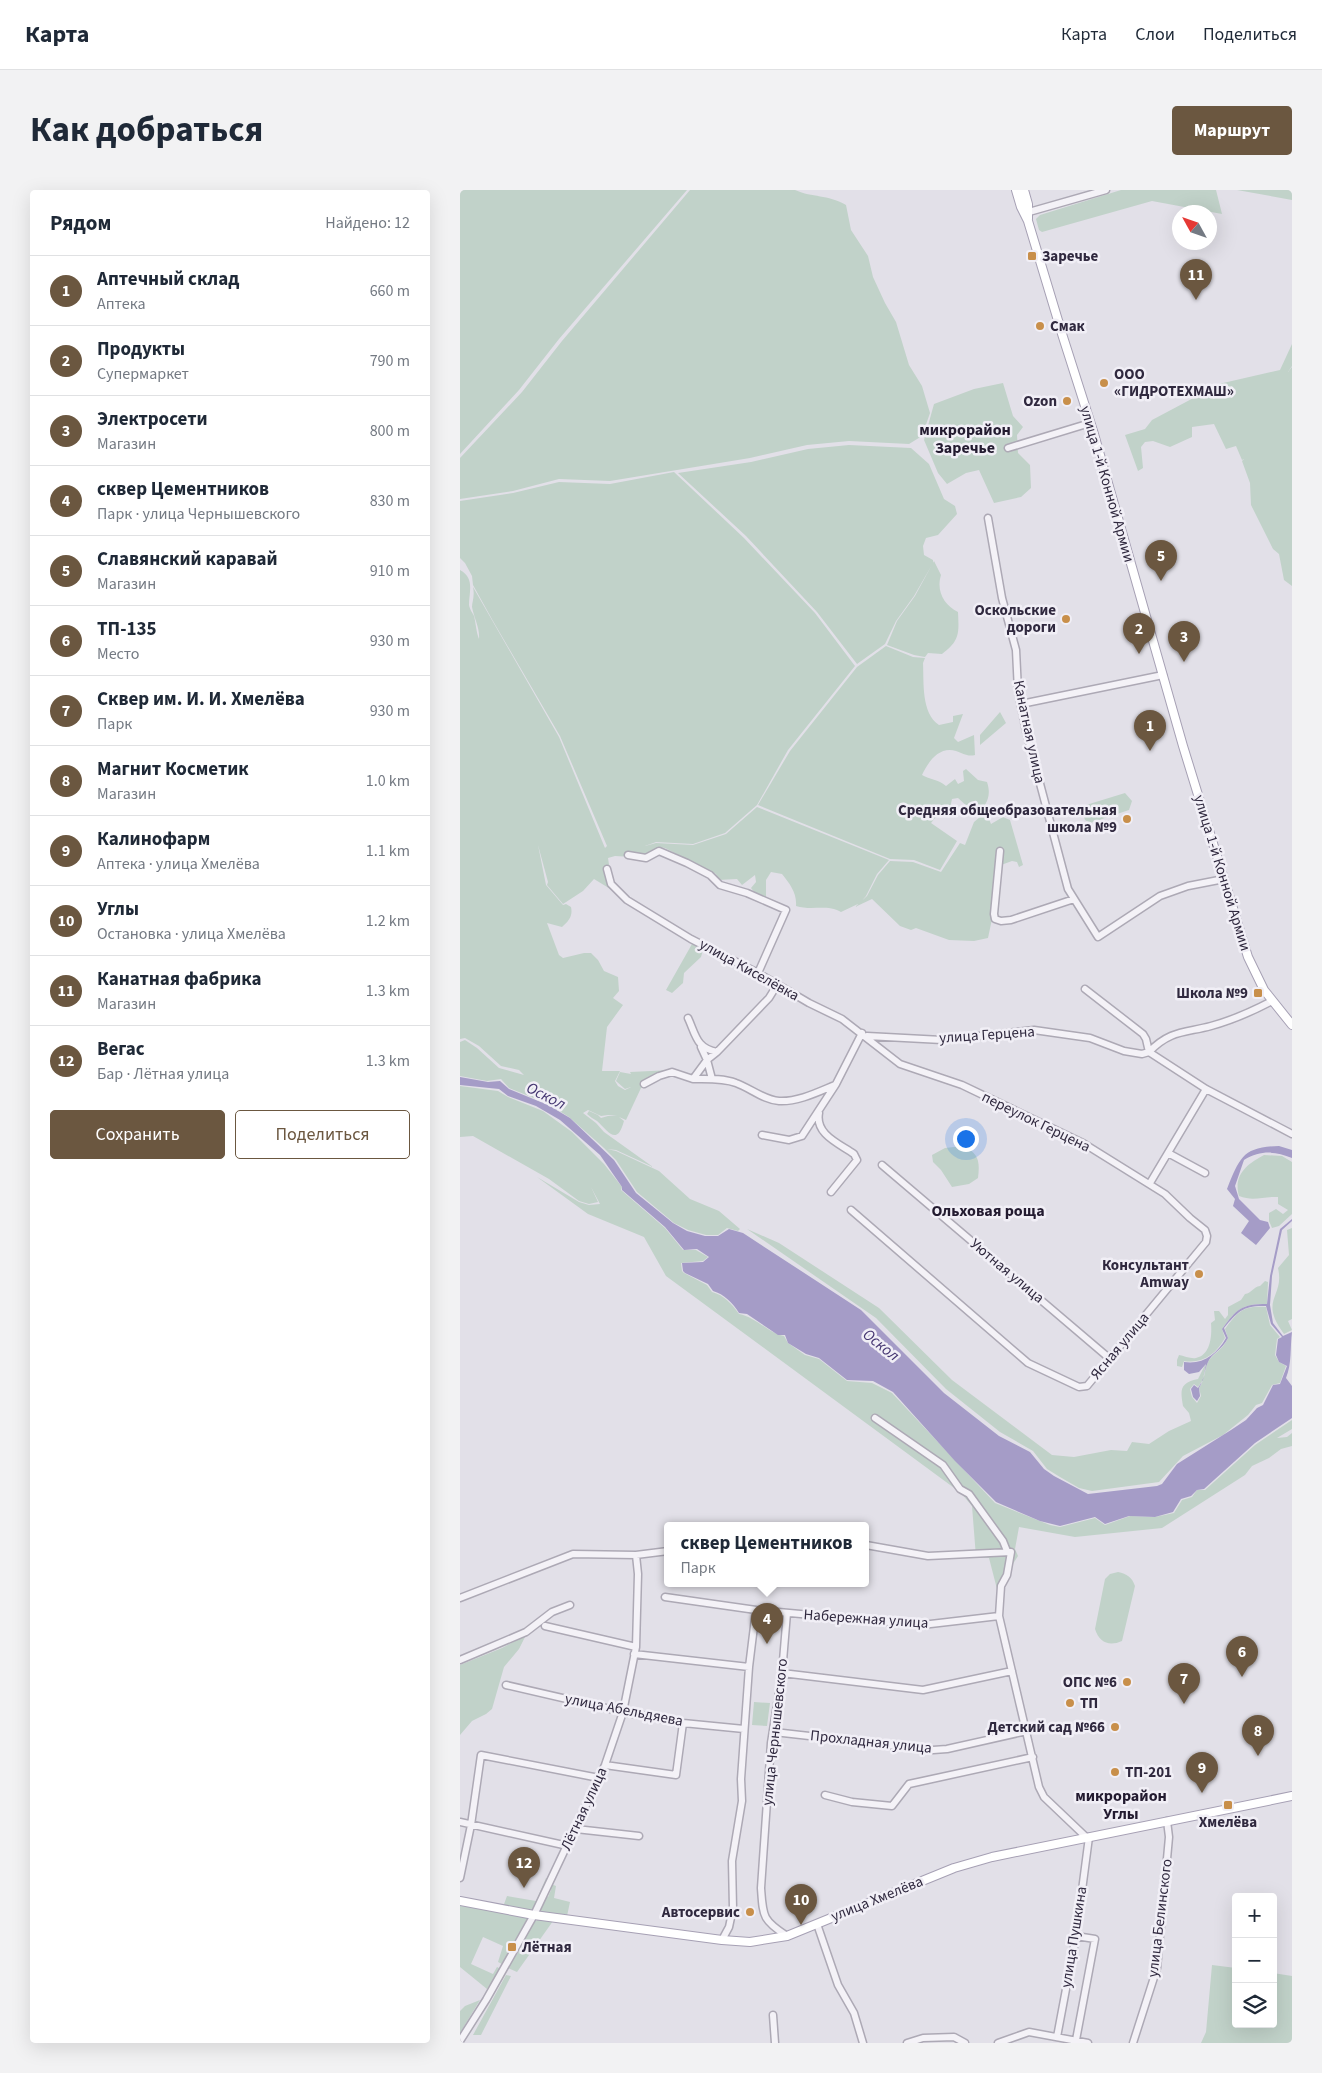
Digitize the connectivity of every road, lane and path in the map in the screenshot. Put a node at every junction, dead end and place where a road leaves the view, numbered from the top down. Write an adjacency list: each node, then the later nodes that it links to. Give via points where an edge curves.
1 (1016, 190): 5 (main road, улица 1-й Конной Армии)
2 (1024, 190): 4 (main road, улица 1-й Конной Армии)
3 (1106, 190): 4 (street)
4 (1028, 212): 5 (main road, улица 1-й Конной Армии)
5 (1028, 221): 6 (main road, улица 1-й Конной Армии)
6 (1090, 423): 7 (street); 9 (main road, улица 1-й Конной Армии)
7 (1008, 448)
8 (988, 518): 10 (street, Канатная улица, via 1002,598 1016,650)
9 (1163, 675): 10 (street, via 1026,703); 14 (main road, улица 1-й Конной Армии)
10 (1020, 701): 15 (street, Канатная улица, via 1068,889)
11 (1000, 850): 15 (street, via 996,919 1011,920)
12 (628, 855): 16 (street, via 646,858 658,851 710,875 720,885 786,910)
13 (607, 869): 16 (street, улица Киселёвка, via 611,884 627,900 691,939)
14 (1224, 880): 15 (street, Канатная улица, via 1170,891 1149,901 1098,937); 19 (main road, улица 1-й Конной Армии, via 1250,963)
15 (1074, 898)
16 (758, 973): 17 (street, улица Киселёвка)
17 (777, 985): 22 (street, улица Киселёвка, via 842,1019); 24 (street)
18 (1085, 989): 25 (street, via 1143,1034)
19 (1272, 1001): 21 (main road, улица 1-й Конной Армии); 25 (street, via 1211,1026 1176,1032)
20 (688, 1018): 23 (street)
21 (1292, 1025)
22 (865, 1035): 25 (street, улица Герцена, via 942,1040 1034,1030 1090,1038 1124,1051); 27 (street, улица Киселёвка); 31 (street)
23 (701, 1047): 24 (street); 26 (street)
24 (717, 1052): 26 (street)
25 (1149, 1052): 32 (street)
26 (707, 1060): 28 (street); 29 (street)
27 (900, 1064): 39 (street, переулок Герцена, via 962,1085 1083,1143)
28 (693, 1079): 29 (street); 30 (street, via 672,1072)
29 (712, 1079): 31 (street, via 735,1082 778,1101 811,1095)
30 (644, 1084)
31 (836, 1084): 33 (street)
32 (1206, 1089): 34 (street); 36 (street)
33 (820, 1109): 35 (street, via 802,1136 780,1140); 40 (street, via 817,1122 821,1130 854,1154 857,1160)
34 (1292, 1134)
35 (762, 1135)
36 (1168, 1153): 38 (street); 39 (street)
37 (882, 1165): 43 (street, Уютная улица)
38 (1206, 1173)
39 (1150, 1183): 41 (street, переулок Герцена)
40 (831, 1192)
41 (1165, 1194): 43 (street, Ясная улица, via 1205,1230 1206,1242)
42 (851, 1210): 43 (street, Ясная улица, via 1028,1363 1079,1387 1087,1386)
43 (1109, 1358)
44 (875, 1418): 46 (street, via 943,1465 960,1488 969,1494)
45 (869, 1546): 46 (street, via 928,1556)
46 (1009, 1551): 54 (street)
47 (664, 1552): 48 (street)
48 (636, 1555): 50 (street, via 573,1554); 56 (street, Лётная улица)
49 (664, 1597): 52 (street)
50 (460, 1598)
51 (570, 1605): 57 (street, via 552,1612 526,1632)
52 (756, 1610): 53 (street); 58 (street, улица Чернышевского)
53 (787, 1613): 54 (street, Набережная улица, via 922,1625); 60 (street, улица Чернышевского)
54 (999, 1616): 59 (street)
55 (545, 1626): 56 (street)
56 (635, 1650): 58 (street); 62 (street, Лётная улица)
57 (460, 1660)
58 (748, 1667): 64 (street, улица Чернышевского)
59 (1012, 1671): 60 (street, via 923,1690); 65 (street)
60 (782, 1673): 66 (street, улица Чернышевского)
61 (506, 1685): 62 (street, улица Абельдяева)
62 (623, 1712): 63 (street, улица Абельдяева); 68 (street, Лётная улица)
63 (683, 1723): 64 (street, улица Абельдяева); 68 (street, via 676,1775)
64 (744, 1729): 85 (street, улица Чернышевского, via 742,1801 732,1862 733,1908)
65 (1027, 1731): 66 (street, Прохладная улица, via 933,1750); 67 (street)
66 (774, 1732): 83 (street, улица Чернышевского, via 770,1743 763,1910 767,1922)
67 (1033, 1757): 70 (street, via 909,1784 892,1806 852,1802); 77 (street, via 1044,1797)
68 (605, 1765): 69 (street, Лётная улица)
69 (599, 1778): 74 (street, via 481,1755); 75 (street, Лётная улица)
70 (825, 1795)
71 (1292, 1796): 72 (main road, улица Хмелёва)
72 (1167, 1821): 77 (main road, улица Хмелёва); 96 (street, улица Белинского, via 1169,1837 1157,1968)
73 (460, 1822): 74 (street)
74 (471, 1825): 78 (street); 79 (street)
75 (576, 1829): 76 (street); 78 (street, Лётная улица)
76 (639, 1836)
77 (1088, 1837): 82 (main road, улица Хмелёва, via 954,1868); 84 (street, улица Пушкина)
78 (568, 1846): 81 (street, Лётная улица)
79 (460, 1878)
80 (460, 1901): 81 (main road, улица Хмелёва)
81 (534, 1914): 85 (main road, улица Хмелёва); 89 (street, Лётная улица)
82 (817, 1924): 83 (main road, улица Хмелёва); 91 (street, via 838,1986 854,2013)
83 (787, 1936): 85 (main road, улица Хмелёва, via 750,1942)
84 (1076, 1936): 87 (street, улица Пушкина); 88 (street, via 1095,1939)
85 (722, 1940)
86 (773, 2015): 90 (street)
87 (1057, 2037): 88 (street); 94 (street, via 1029,2032)
88 (1076, 2040): 95 (street)
89 (460, 2041)
90 (775, 2043)
91 (863, 2043)
92 (907, 2043): 93 (street, via 923,2038 954,2037)
93 (965, 2043)
94 (998, 2043)
95 (1088, 2043)
96 (1134, 2043)

